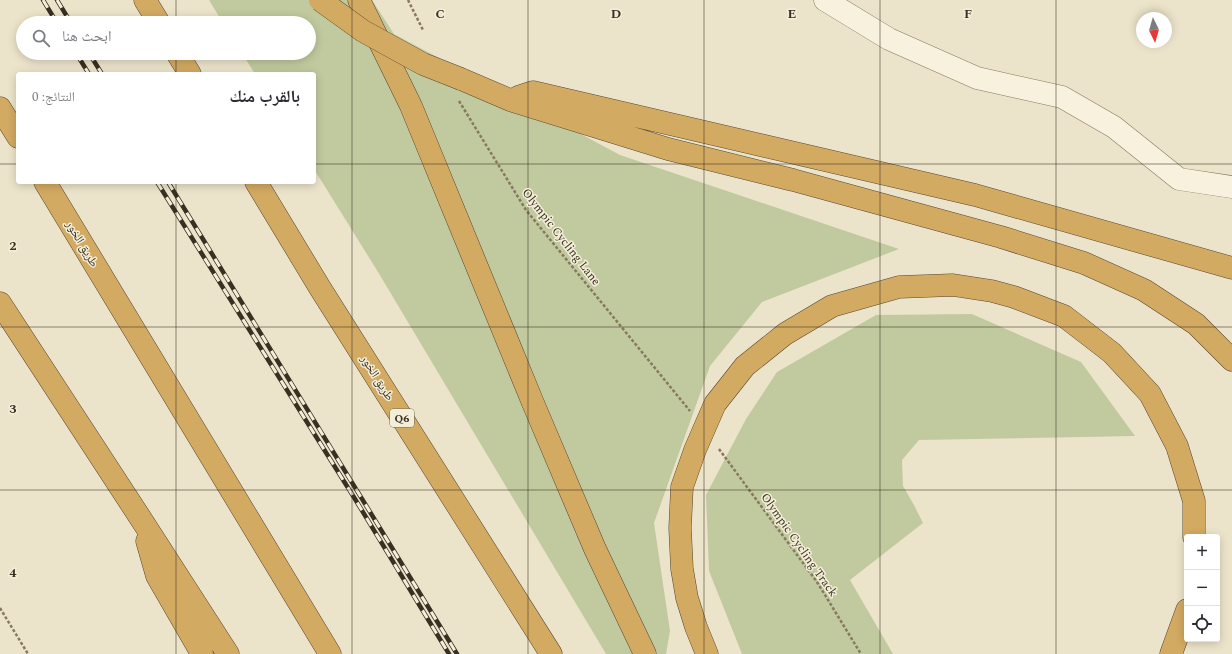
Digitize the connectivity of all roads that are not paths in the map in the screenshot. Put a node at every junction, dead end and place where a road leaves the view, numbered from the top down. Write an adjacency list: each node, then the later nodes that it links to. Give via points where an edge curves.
1 (145, 0): 5 (highway)
2 (320, 0): 8 (highway, bridge, via 363,31 423,64 459,89)
3 (359, 0): 24 (highway, via 411,106 533,403 589,534)
4 (825, 0): 13 (lane, via 889,39 977,78 1062,97 1114,128 1179,179)
5 (155, 16)
6 (181, 60): 7 (highway)
7 (189, 72)
8 (510, 100): 14 (highway, via 533,92 975,196); 16 (highway, via 668,148 993,235 1084,263 1151,294 1196,324)
9 (0, 108): 10 (highway)
10 (16, 135)
11 (46, 184): 22 (highway, طريق الخور)
12 (257, 184): 23 (highway, طريق الخور / Q6)
13 (1232, 187)
14 (1232, 268)
15 (0, 303): 17 (highway)
16 (1232, 360)
17 (141, 519): 20 (highway, via 157,576); 21 (highway)
18 (1194, 534): 25 (highway, via 1194,501 1176,446 1150,394 1112,353 1064,316 1014,297 952,285 899,287 832,306 785,334 745,366 715,404 682,487 680,528 686,598)
19 (1184, 618): 26 (highway)
20 (202, 654)
21 (228, 654)
22 (330, 654)
23 (551, 654)
24 (645, 654)
25 (707, 654)
26 (1171, 654)

